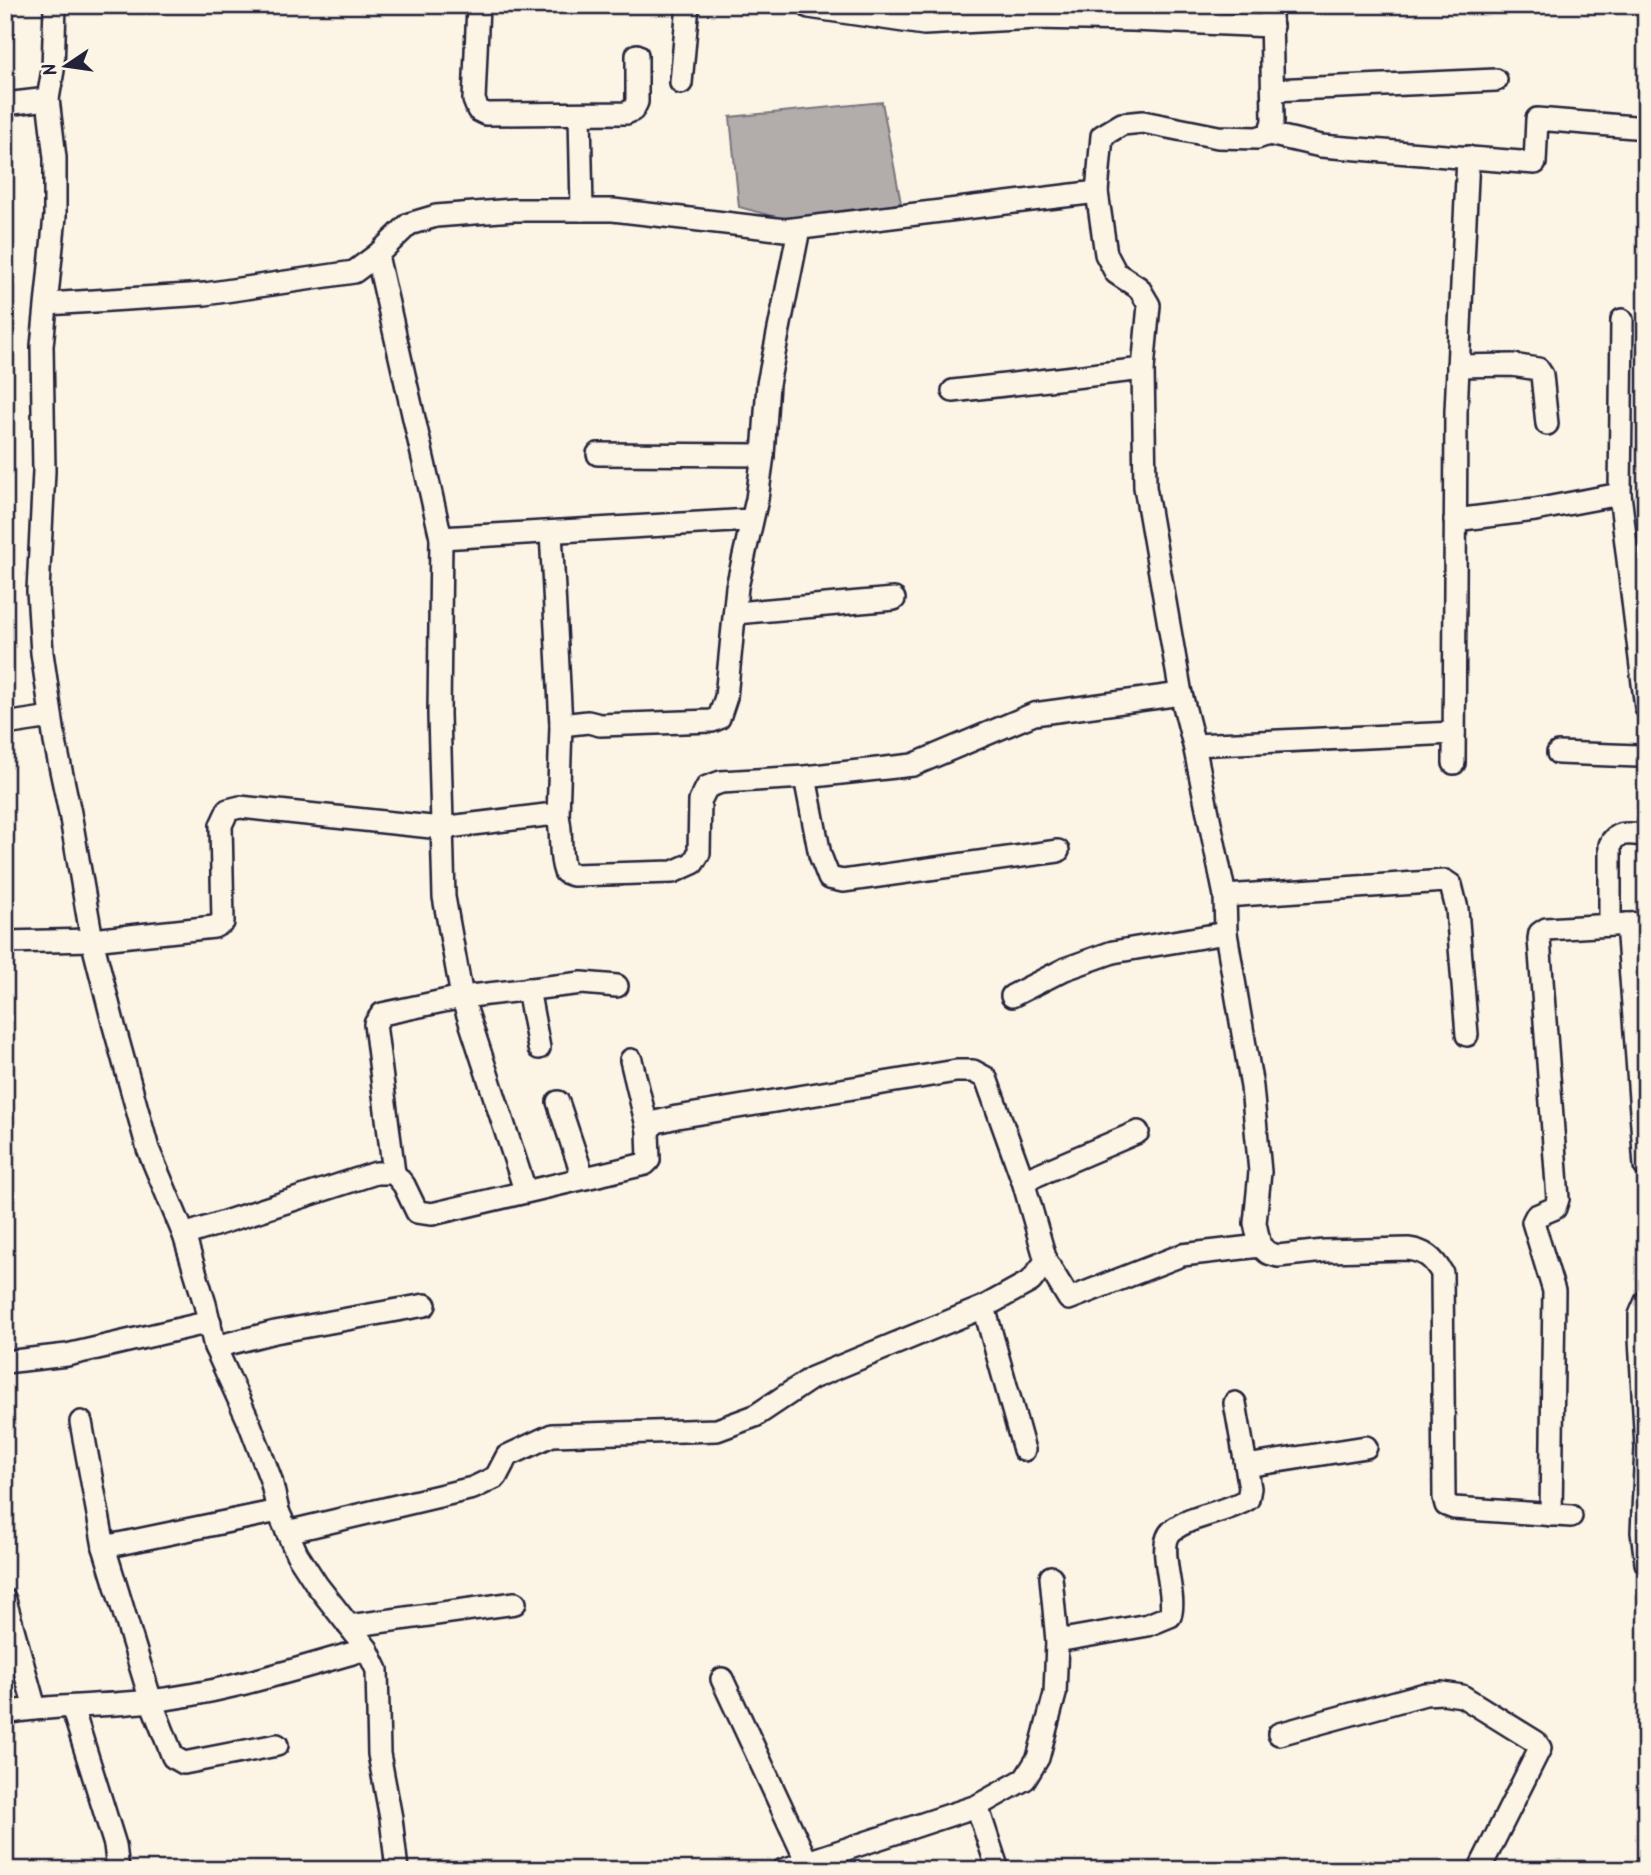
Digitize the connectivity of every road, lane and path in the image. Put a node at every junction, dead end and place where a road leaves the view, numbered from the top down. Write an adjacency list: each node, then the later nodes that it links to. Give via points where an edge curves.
1 (55, 5): 10 (street)
2 (478, 5): 12 (street, via 474,100 478,110 486,114)
3 (688, 5): 8 (street)
4 (809, 7): 5 (street, via 924,24)
5 (1272, 16): 9 (street)
6 (638, 55): 12 (street, via 633,110)
7 (1496, 80): 9 (street)
8 (681, 83)
9 (1273, 90): 14 (street)
10 (48, 99): 11 (street); 20 (street, via 55,216)
11 (5, 104)
12 (580, 114): 17 (street)
13 (1646, 128): 15 (street, via 1537,119 1535,163)
14 (1269, 134): 15 (street, via 1321,146); 16 (street, via 1218,137 1143,122 1122,124 1102,136)
15 (1468, 157): 22 (street)
16 (1097, 192): 18 (street); 23 (street, via 1106,254 1116,273 1139,288 1149,305)
17 (582, 210): 18 (street); 19 (street, via 436,216 409,224)
18 (799, 229): 27 (street, via 768,384)
19 (377, 255): 20 (street, via 354,272 205,295); 32 (street)
20 (47, 304): 37 (street, via 42,346 44,471 38,591)
21 (1622, 320): 28 (street)
22 (1458, 366): 25 (street, via 1538,369); 30 (street)
23 (1143, 369): 24 (street); 35 (street, via 1145,487)
24 (953, 391)
25 (1547, 424)
26 (598, 454): 27 (street)
27 (763, 455): 29 (street)
28 (1620, 494): 30 (street); 36 (street)
29 (751, 520): 31 (street); 34 (street)
30 (1455, 520): 40 (street)
31 (551, 532): 32 (street); 39 (street)
32 (441, 538): 47 (street)
33 (894, 599): 34 (street)
34 (736, 613): 39 (street, via 726,697 719,718)
35 (1181, 694): 41 (street); 45 (street, via 1034,714 913,765)
36 (1646, 708)
37 (51, 717): 38 (street); 53 (street)
38 (5, 724)
39 (561, 725): 46 (street)
40 (1454, 733): 41 (street); 44 (street)
41 (1194, 745): 50 (street)
42 (1558, 753): 43 (street)
43 (1646, 755)
44 (1454, 763)
45 (805, 777): 46 (street, via 721,782 707,787 700,801 699,853 694,863 673,872 565,872); 49 (street, via 829,878 843,881)
46 (558, 817): 47 (street)
47 (441, 828): 53 (street, via 240,807 228,810 221,825 223,922 214,927); 58 (street, via 444,897)
48 (1646, 835): 51 (street, via 1619,834 1610,845)
49 (1058, 851)
50 (1224, 896): 52 (street); 59 (street, via 1445,881 1451,885 1457,909)
51 (1628, 924): 65 (street); 71 (street, via 1546,929 1539,939 1558,1199 1556,1208 1532,1222 1554,1292 1561,1516 1446,1505 1442,1273 1434,1259 1408,1249 1278,1256)
52 (1226, 933): 57 (street, via 1113,952 1065,969); 71 (street, via 1252,1087 1259,1172 1255,1223)
53 (92, 940): 54 (street); 70 (street, via 148,1149)
54 (5, 942)
55 (617, 986): 56 (street, via 582,983)
56 (528, 989): 58 (street); 60 (street)
57 (1012, 996)
58 (462, 997): 66 (street, via 393,1010 382,1014 375,1024); 69 (street)
59 (1467, 1035)
60 (539, 1048)
61 (631, 1060): 63 (street)
62 (558, 1102): 67 (street)
63 (648, 1130): 67 (street, via 649,1160 645,1164); 68 (street, via 656,1122 677,1116 973,1071 986,1078)
64 (1138, 1132): 68 (street)
65 (1645, 1166)
66 (394, 1173): 69 (street, via 417,1212 432,1214); 70 (street, via 376,1173)
67 (583, 1177): 69 (street)
68 (1023, 1181): 72 (street)
69 (525, 1190)
70 (184, 1235): 76 (street)
71 (1260, 1246): 72 (street, via 1182,1255 1069,1299)
72 (1046, 1261): 75 (street, via 1031,1281)
73 (1646, 1301): 87 (street, via 1640,1315 1640,1338)
74 (425, 1305): 77 (street)
75 (984, 1307): 82 (street); 85 (street, via 812,1378 755,1416 717,1430 552,1435 507,1456 496,1477 472,1488)
76 (210, 1322): 77 (street); 78 (street, via 67,1355)
77 (215, 1347): 84 (street, via 271,1480)
78 (5, 1362)
79 (1235, 1403): 83 (street)
80 (81, 1422): 86 (street)
81 (1366, 1447): 83 (street)
82 (1024, 1450)
83 (1246, 1466): 92 (street, via 1248,1499 1171,1531 1166,1555 1173,1608 1170,1616 1147,1625)
84 (278, 1511): 85 (street); 86 (street)
85 (287, 1532): 91 (street, via 317,1585)
86 (104, 1547): 95 (street)
87 (1646, 1563)
88 (1051, 1577): 92 (street)
89 (5, 1600): 97 (street)
90 (515, 1603): 91 (street)
91 (349, 1626): 93 (street)
92 (1057, 1641): 101 (street, via 1055,1694 1038,1758 1025,1779)
93 (367, 1649): 95 (street, via 257,1680); 104 (street, via 377,1670 379,1754)
94 (722, 1679): 102 (street)
95 (150, 1701): 96 (street); 100 (street, via 173,1757 184,1763)
96 (72, 1707): 97 (street); 103 (street, via 115,1845)
97 (35, 1708): 98 (street)
98 (5, 1713)
99 (1279, 1734): 107 (street, via 1441,1693 1462,1696 1536,1742 1540,1748)
100 (277, 1745)
101 (976, 1806): 102 (street); 106 (street)
102 (807, 1862): 105 (street)
103 (118, 1870)
104 (397, 1870)
105 (783, 1870)
106 (998, 1870)
107 (1479, 1870)

